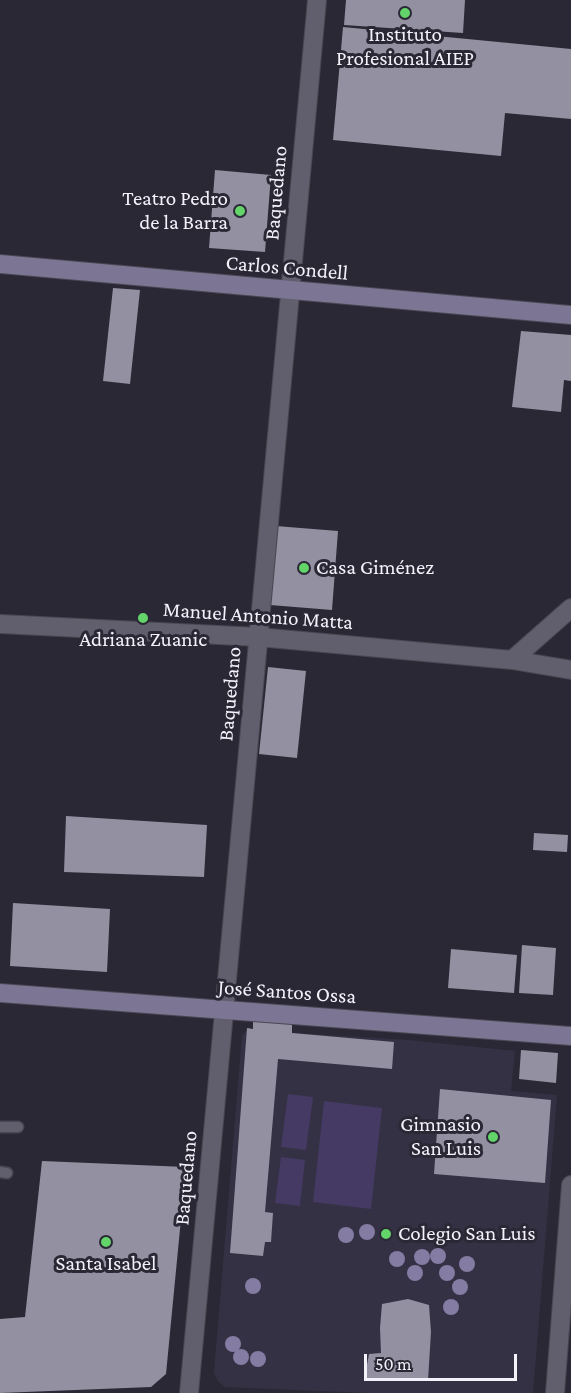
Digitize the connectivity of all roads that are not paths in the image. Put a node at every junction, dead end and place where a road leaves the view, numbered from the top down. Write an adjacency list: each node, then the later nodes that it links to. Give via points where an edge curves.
1 (316, 0): 3 (street, Baquedano)
2 (0, 264): 3 (main road, Carlos Condell)
3 (290, 290): 4 (main road, Carlos Condell); 7 (street, Baquedano)
4 (571, 315)
5 (571, 608): 8 (street)
6 (0, 624): 7 (street, Manuel Antonio Matta)
7 (258, 637): 8 (street, Manuel Antonio Matta); 11 (street, Baquedano)
8 (512, 660): 9 (street, Manuel Antonio Matta)
9 (571, 670)
10 (0, 993): 11 (main road, José Santos Ossa)
11 (224, 1010): 12 (main road, José Santos Ossa); 16 (street, Baquedano)
12 (571, 1036)
13 (0, 1126): 14 (lane)
14 (18, 1127)
15 (571, 1185): 17 (street)
16 (189, 1393)
17 (555, 1393)

